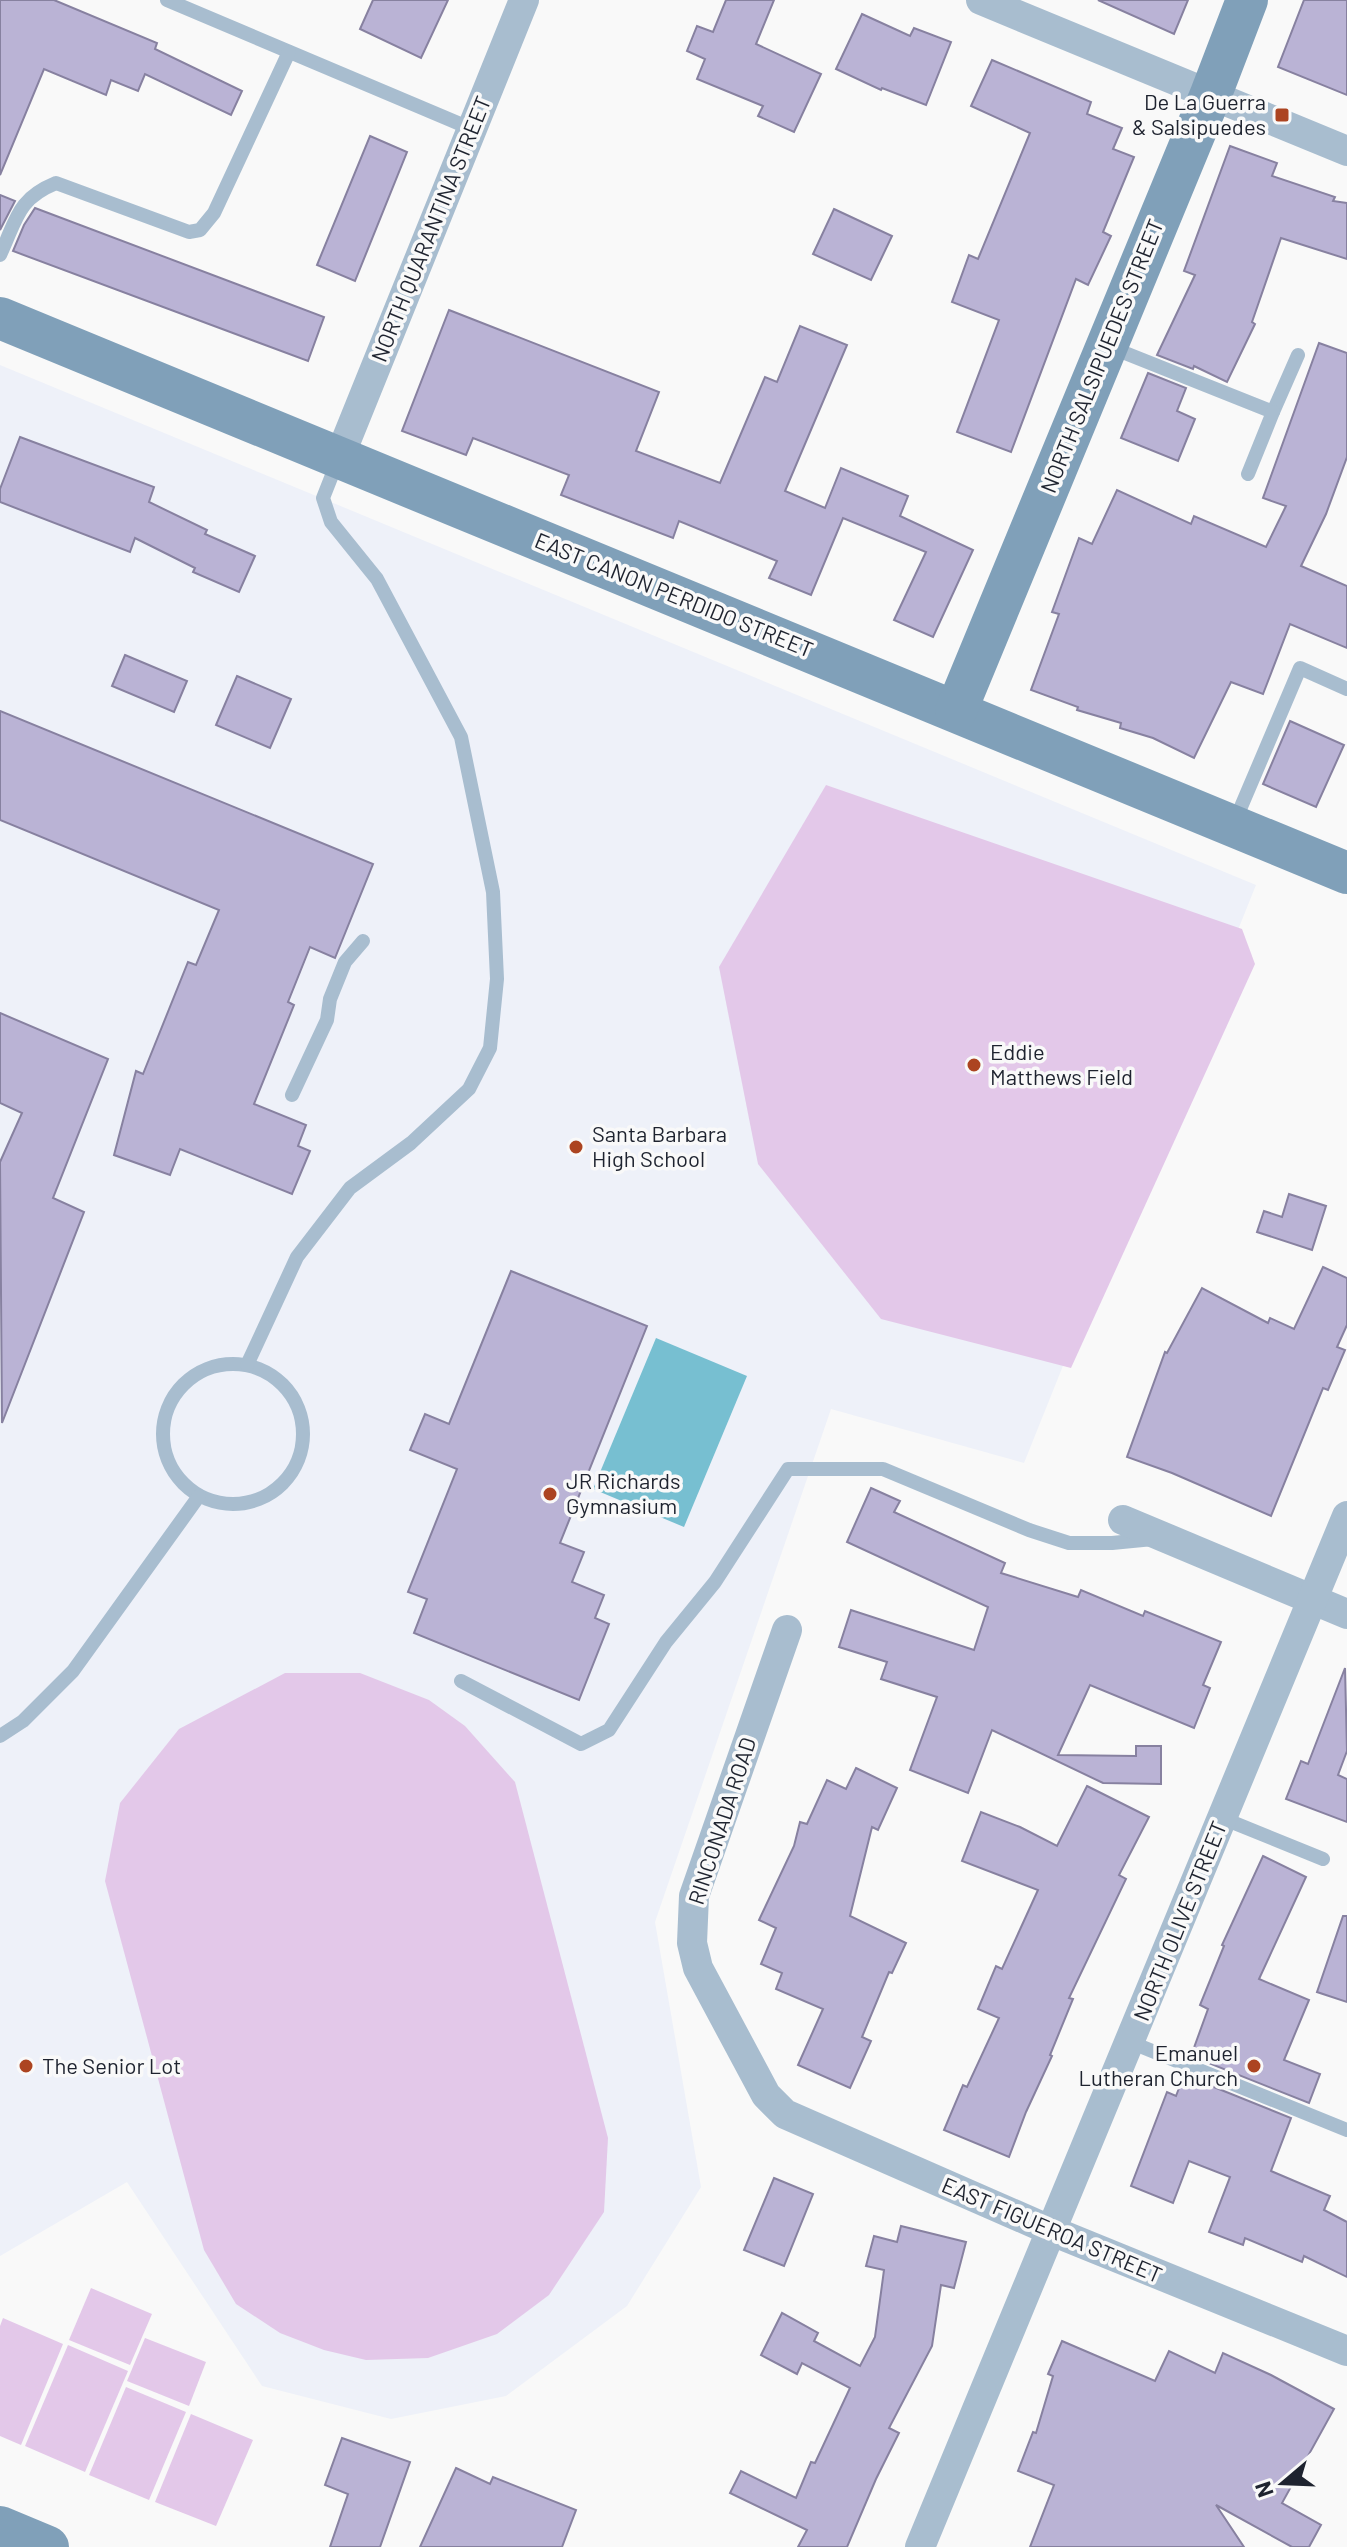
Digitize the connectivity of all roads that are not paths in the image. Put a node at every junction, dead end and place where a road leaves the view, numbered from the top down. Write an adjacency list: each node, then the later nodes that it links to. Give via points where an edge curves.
1 (167, 0): 5 (lane)
2 (524, 0): 7 (street, NORTH QUARANTINA STREET)
3 (981, 0): 6 (street)
4 (1247, 0): 6 (street, NORTH SALSIPUEDES STREET)
5 (289, 52): 7 (lane); 9 (lane, via 214,213 200,230 189,232 56,183 23,204)
6 (1211, 94): 8 (street); 11 (street, NORTH SALSIPUEDES STREET)
7 (472, 129): 14 (street, NORTH QUARANTINA STREET)
8 (1347, 151)
9 (0, 255)
10 (0, 318): 14 (street, EAST CANON PERDIDO STREET)
11 (1106, 346): 13 (lane); 17 (street, NORTH SALSIPUEDES STREET)
12 (1298, 355): 13 (lane)
13 (1273, 412): 15 (lane)
14 (339, 458): 17 (street, EAST CANON PERDIDO STREET); 22 (lane, via 323,498 331,522 377,579 461,737 493,892 497,979 490,1048 469,1089 411,1143 350,1188 297,1257)
15 (1248, 474)
16 (1347, 689): 18 (lane, via 1300,668)
17 (956, 711): 18 (street, EAST CANON PERDIDO STREET)
18 (1234, 825): 19 (street, EAST CANON PERDIDO STREET)
19 (1347, 873)
20 (363, 941): 21 (lane, via 345,962 327,1020)
21 (292, 1095)
22 (247, 1365): 23 (lane, via 203,1369 171,1399 164,1420 166,1453 181,1482); 23 (lane, via 270,1373 288,1389 300,1411 304,1435 299,1459 269,1496 246,1504 222,1504)
23 (199, 1496): 31 (lane, via 73,1671 23,1721)
24 (1347, 1516): 27 (street, NORTH OLIVE STREET)
25 (1123, 1520): 26 (street)
26 (1166, 1538): 27 (street); 30 (lane, via 1069,1543 883,1469 788,1469 609,1730 581,1744)
27 (1312, 1600): 28 (street); 32 (street, NORTH OLIVE STREET)
28 (1347, 1614)
29 (787, 1630): 35 (street, RINCONADA ROAD, via 692,1909 698,1968)
30 (461, 1681)
31 (0, 1736)
32 (1222, 1818): 33 (lane); 34 (street, NORTH OLIVE STREET)
33 (1323, 1859)
34 (1130, 2042): 36 (lane); 37 (street, NORTH OLIVE STREET)
35 (766, 2095): 37 (street, EAST FIGUEROA STREET, via 785,2114)
36 (1347, 2130)
37 (1052, 2231): 38 (street, EAST FIGUEROA STREET); 41 (street, NORTH OLIVE STREET)
38 (1347, 2351)
39 (0, 2527): 40 (street)
40 (48, 2547)
41 (920, 2547)

